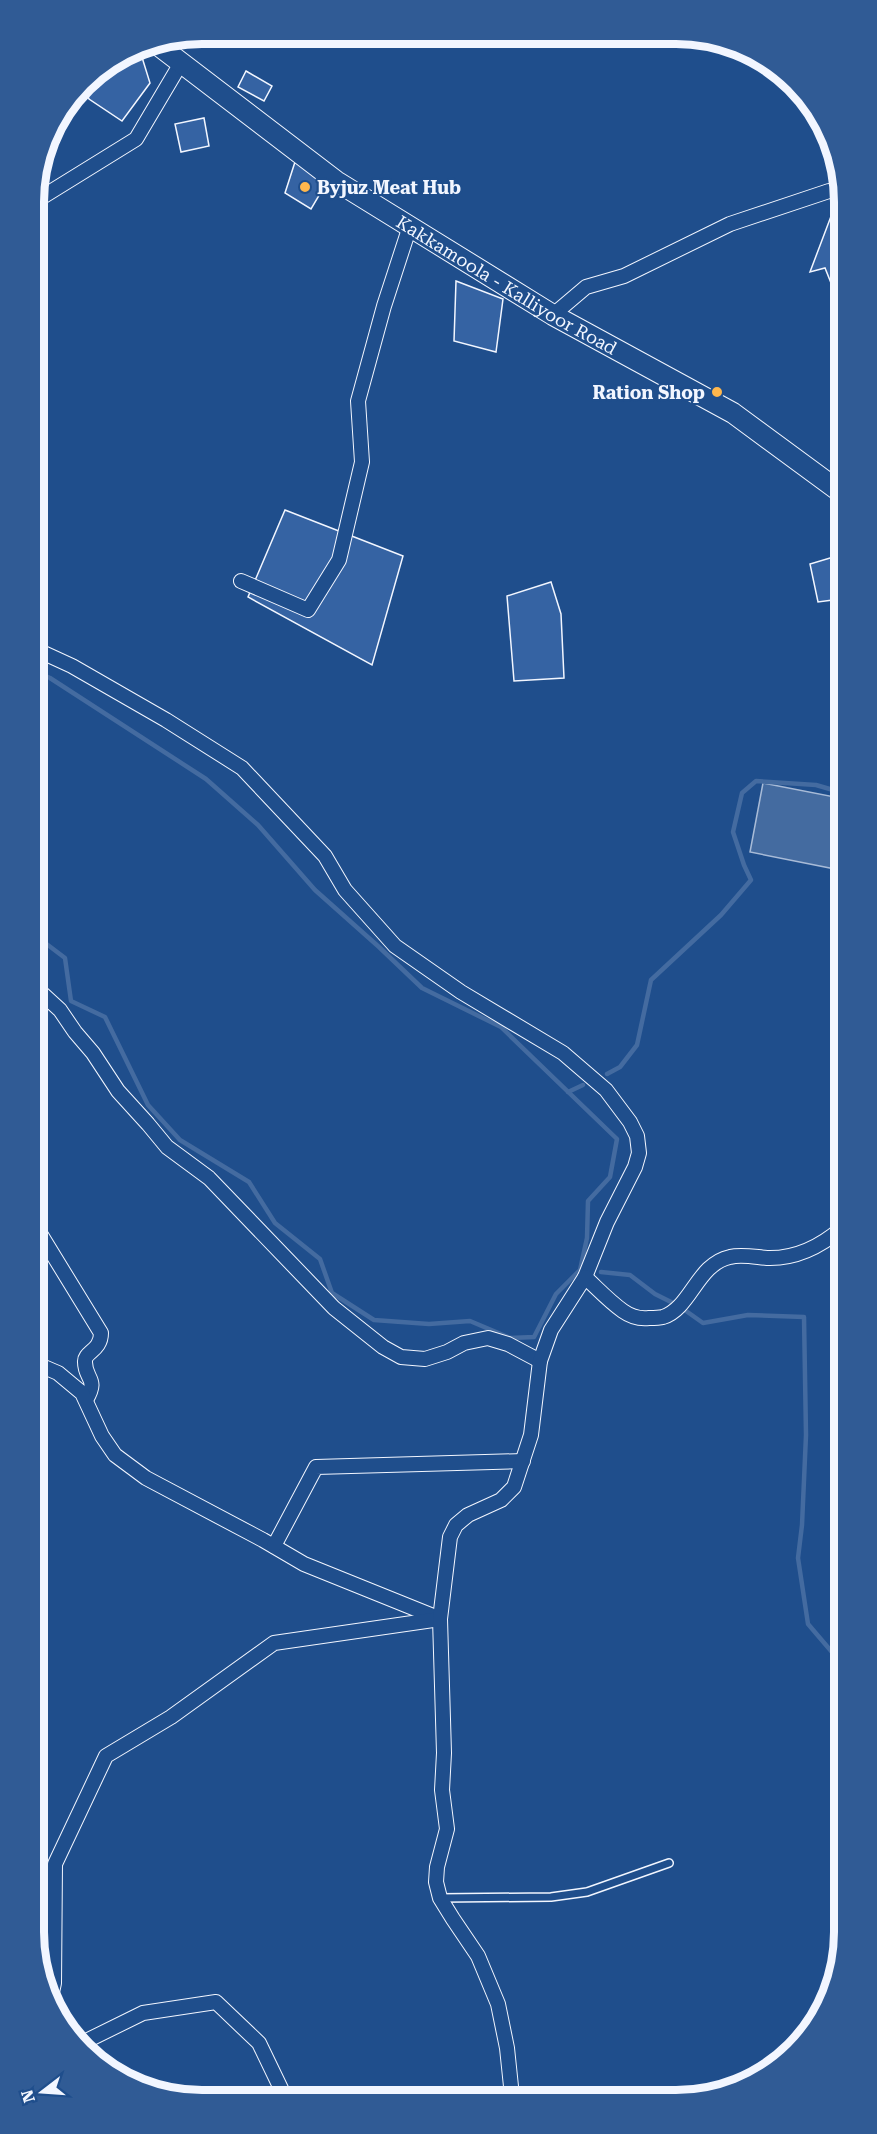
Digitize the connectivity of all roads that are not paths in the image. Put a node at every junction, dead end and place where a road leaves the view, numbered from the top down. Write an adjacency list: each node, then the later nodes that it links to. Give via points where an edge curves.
1 (162, 49): 2 (main road, Kakkamoola - Kalliyoor Road)
2 (181, 63): 4 (street, via 136,139); 5 (main road, Kakkamoola - Kalliyoor Road, via 336,181)
3 (833, 191): 6 (street, via 730,224 624,276 586,287)
4 (44, 196)
5 (410, 226): 6 (main road, Kakkamoola - Kalliyoor Road); 8 (street, via 358,401 362,462 339,560 308,610)
6 (553, 315): 7 (main road, Kakkamoola - Kalliyoor Road, via 733,413)
7 (834, 487)
8 (241, 581)
9 (44, 653): 13 (street, via 166,720 242,768 325,856 345,890 395,946 461,993 563,1053 606,1090 630,1122 639,1153)
10 (44, 995): 14 (street, via 60,1010 118,1092 166,1147 209,1178 334,1308 383,1347 401,1357 425,1359 488,1338)
11 (833, 1235): 13 (street, via 811,1250 796,1254 729,1257 698,1278 679,1306 663,1317 642,1318 624,1312)
12 (43, 1239): 16 (street, via 101,1333 101,1341 86,1356 92,1387)
13 (585, 1277): 14 (street, via 551,1330)
14 (540, 1361): 17 (street, via 531,1435)
15 (43, 1367): 16 (street, via 58,1373)
16 (86, 1400): 18 (street, via 115,1455 146,1478)
17 (523, 1461): 18 (street, via 316,1467); 19 (street, via 514,1487 501,1500 456,1525 450,1537)
18 (274, 1546): 19 (street, via 304,1564)
19 (440, 1619): 21 (street, via 442,1790 447,1829 437,1867); 22 (street, via 274,1643 171,1717 106,1756 55,1864)
20 (669, 1863): 21 (lane, via 587,1892 551,1897)
21 (440, 1898): 25 (street, via 478,1956 498,2004)
22 (53, 1986)
23 (87, 2041): 24 (street, via 143,2013 216,2002 259,2043)
24 (282, 2090)
25 (511, 2090)

